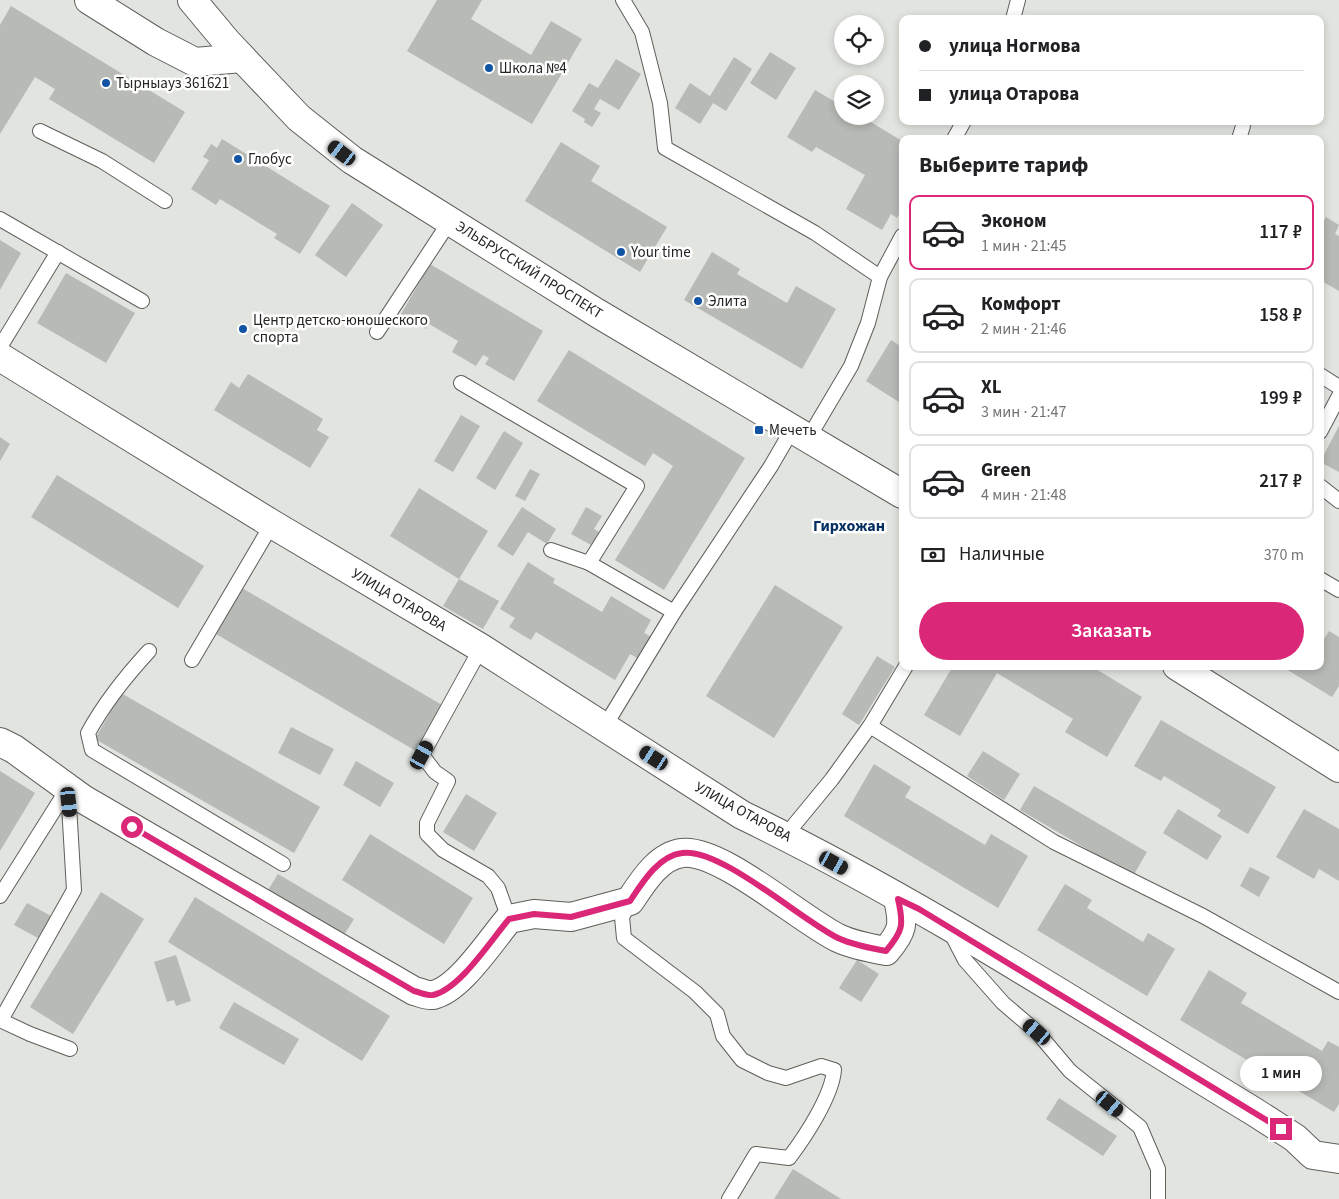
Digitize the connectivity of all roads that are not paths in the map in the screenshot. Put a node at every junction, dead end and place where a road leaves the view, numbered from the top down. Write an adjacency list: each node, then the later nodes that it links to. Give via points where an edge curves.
1 (88, 0): 6 (street, via 195,62)
2 (192, 0): 6 (street, ЭЛЬБРУССКИЙ ПРОСПЕКТ)
3 (623, 0): 13 (lane, via 642,32 660,103 665,148 815,233)
4 (1018, 0): 5 (lane)
5 (1014, 15)
6 (242, 58): 10 (street, ЭЛЬБРУССКИЙ ПРОСПЕКТ, via 314,131 352,160)
7 (40, 131): 8 (lane, via 102,161)
8 (165, 201)
9 (0, 219): 12 (lane)
10 (450, 221): 15 (lane); 23 (street, ЭЛЬБРУССКИЙ ПРОСПЕКТ, via 606,318)
11 (899, 242): 13 (lane)
12 (58, 252): 14 (lane); 16 (lane)
13 (880, 277): 23 (lane, via 868,323 851,366)
14 (142, 301)
15 (377, 332)
16 (0, 347)
17 (0, 357): 27 (street, УЛИЦА ОТАРОВА)
18 (1324, 378): 20 (lane)
19 (461, 383): 29 (lane, via 637,486)
20 (1339, 387)
21 (1339, 396): 22 (lane)
22 (1324, 424)
23 (801, 432): 25 (street, ЭЛЬБРУССКИЙ ПРОСПЕКТ); 32 (lane, via 771,466)
24 (1324, 489): 26 (lane)
25 (899, 492)
26 (1339, 501)
27 (272, 524): 33 (street, УЛИЦА ОТАРОВА); 35 (lane)
28 (552, 550): 29 (lane)
29 (589, 563): 32 (lane)
30 (1324, 581): 31 (lane)
31 (1339, 590)
32 (674, 612): 38 (lane)
33 (481, 648): 38 (street, УЛИЦА ОТАРОВА); 48 (lane, via 422,755 448,782 427,823 427,834 443,850 488,876 498,888)
34 (149, 651): 44 (lane, via 123,678 101,710 88,733 92,750)
35 (192, 660)
36 (904, 670): 39 (lane)
37 (1184, 670): 41 (street)
38 (605, 726): 43 (street, УЛИЦА ОТАРОВА, via 742,815)
39 (870, 726): 43 (lane); 50 (lane, via 1054,842 1203,916)
40 (0, 742): 42 (street)
41 (1339, 768)
42 (68, 788): 45 (lane); 48 (street, via 414,991 431,995 448,988); 51 (lane, via 74,890)
43 (785, 836): 46 (street, УЛИЦА ОТАРОВА)
44 (283, 864)
45 (0, 896)
46 (898, 899): 47 (street, via 902,915 900,935 886,951 862,947 837,937 719,862 697,853 680,853 661,862); 49 (street, УЛИЦА ОТАРОВА)
47 (630, 901): 48 (street, via 571,917 534,914); 54 (lane, via 622,917 624,938 695,992 717,1014 723,1036 742,1060 786,1078 821,1066 834,1070 833,1082 789,1158 756,1154)
48 (509, 919)
49 (947, 926): 53 (street, УЛИЦА ОТАРОВА, via 1253,1111 1295,1138 1313,1155); 55 (lane, via 965,960 1003,1003 1037,1032 1070,1071 1140,1128 1158,1169)
50 (1339, 992)
51 (0, 1020): 52 (lane)
52 (70, 1049)
53 (1339, 1159)
54 (729, 1199)
55 (1158, 1199)

